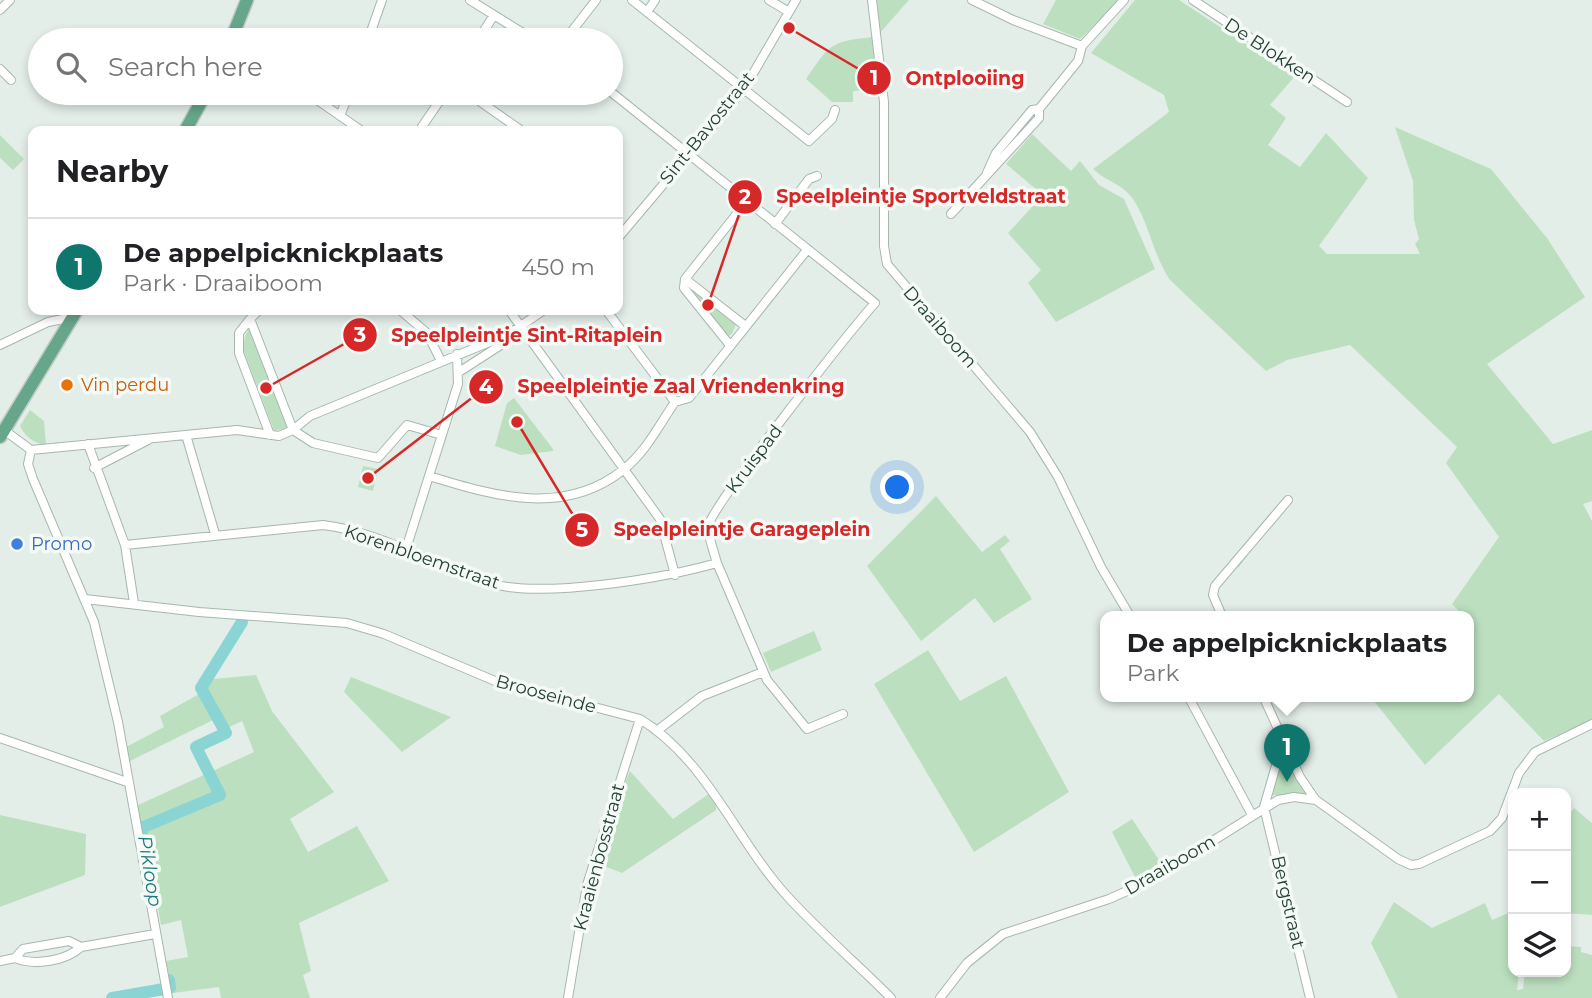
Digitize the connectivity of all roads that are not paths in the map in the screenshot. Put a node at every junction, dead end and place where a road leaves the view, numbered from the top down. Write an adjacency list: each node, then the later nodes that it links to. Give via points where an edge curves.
1 (10, 0): 14 (street)
2 (247, 0): 18 (main road)
3 (382, 0): 19 (street)
4 (470, 0): 17 (street)
5 (596, 0): 22 (street)
6 (632, 0): 15 (street)
7 (656, 0): 15 (street)
8 (769, 0): 16 (street)
9 (796, 0): 16 (street, Sint-Bavostraat)
10 (872, 0): 84 (street, Draaiboom, via 884,102 887,264 1030,432)
11 (972, 0): 23 (street)
12 (1124, 0): 23 (street)
13 (1193, 0): 28 (street, De Blokken)
14 (0, 10)
15 (647, 12): 26 (street)
16 (789, 12): 26 (street, Sint-Bavostraat)
17 (494, 15): 20 (street); 21 (street)
18 (235, 28)
19 (372, 28)
20 (486, 28)
21 (515, 28)
22 (574, 28)
23 (1082, 46): 43 (street, via 1078,61 1040,109 1032,110 996,153 987,173)
24 (0, 69): 25 (street)
25 (10, 80)
26 (744, 89): 34 (street, via 809,141); 40 (street, Sint-Bavostraat)
27 (623, 102): 40 (street)
28 (1347, 102)
29 (199, 105): 36 (main road)
30 (324, 105): 35 (street)
31 (344, 105): 35 (street)
32 (437, 105): 38 (street)
33 (485, 105): 39 (street)
34 (835, 110)
35 (340, 116): 37 (street)
36 (188, 126)
37 (355, 126)
38 (422, 126)
39 (514, 126)
40 (689, 154): 42 (street); 45 (street, Sint-Bavostraat)
41 (817, 176): 44 (street, via 809,179)
42 (747, 201): 44 (street); 47 (street)
43 (951, 215)
44 (775, 224): 46 (street)
45 (623, 232)
46 (807, 250): 56 (street); 80 (street, Kruispad, via 875,303 708,523)
47 (685, 279): 56 (street); 60 (street, via 684,288)
48 (69, 315): 59 (street)
49 (74, 315): 66 (main road)
50 (254, 315): 55 (street)
51 (406, 315): 62 (street, via 427,333)
52 (512, 315): 57 (street)
53 (537, 315): 57 (street)
54 (610, 315): 64 (street)
55 (250, 319): 65 (street); 68 (street, via 239,333 239,353)
56 (744, 325): 60 (street)
57 (520, 327): 61 (street); 74 (street)
58 (507, 341): 63 (street)
59 (0, 345)
60 (729, 345): 64 (street, via 689,398)
61 (457, 354): 62 (street); 63 (street)
62 (441, 361): 65 (street, via 310,416)
63 (459, 372): 69 (street)
64 (675, 402): 74 (street, via 660,429)
65 (293, 430): 68 (street); 69 (street, via 313,443 377,458 407,425)
66 (2, 433): 72 (street)
67 (187, 435): 68 (street, via 237,430); 70 (street); 77 (street)
68 (270, 435)
69 (442, 435): 75 (street)
70 (150, 438): 71 (street); 73 (street)
71 (88, 444): 72 (street); 73 (street)
72 (31, 450): 82 (street, via 28,464 33,479)
73 (94, 467): 78 (street)
74 (625, 469): 75 (street, via 581,491 536,500 504,497); 81 (street, via 660,519)
75 (429, 476): 79 (street)
76 (1288, 500): 85 (street, via 1216,586 1213,595)
77 (215, 534): 78 (street, Korenbloemstraat); 79 (street, Korenbloemstraat, via 323,525)
78 (125, 545): 83 (street)
79 (406, 549): 81 (street, Korenbloemstraat, via 510,588)
80 (717, 563): 81 (street, Korenbloemstraat); 86 (street, Kruispad)
81 (675, 575)
82 (85, 599): 83 (street, Brooseinde); 95 (street, via 114,703)
83 (134, 603): 90 (street, Brooseinde, via 347,623 495,681)
84 (1127, 611)
85 (1220, 611)
86 (763, 672): 89 (street, Kruispad, via 807,729); 92 (street, via 702,696)
87 (1191, 702): 98 (street)
88 (1266, 702): 93 (street)
89 (843, 714)
90 (640, 719): 92 (street, Brooseinde); 104 (street, Kraaienbosstraat, via 587,885)
91 (1592, 724): 96 (street, via 1535,752 1520,773 1502,818 1490,831 1419,864 1398,859)
92 (658, 730): 105 (street, Brooseinde, via 721,802 786,895)
93 (1280, 736): 96 (street); 97 (street)
94 (0, 738): 95 (street)
95 (127, 782): 99 (street)
96 (1316, 800): 97 (street, Draaiboom, via 1294,797)
97 (1264, 807): 98 (street, Draaiboom); 107 (street, Bergstraat)
98 (1252, 815): 106 (street, Draaiboom, via 1149,881 1003,934 967,963)
99 (155, 934): 100 (street); 103 (street)
100 (80, 947): 101 (street, via 71,956 27,962); 101 (street, via 69,941 23,949)
101 (15, 958): 102 (street)
102 (0, 961)
103 (168, 996)
104 (568, 998)
105 (891, 998)
106 (940, 998)
107 (1310, 998)

